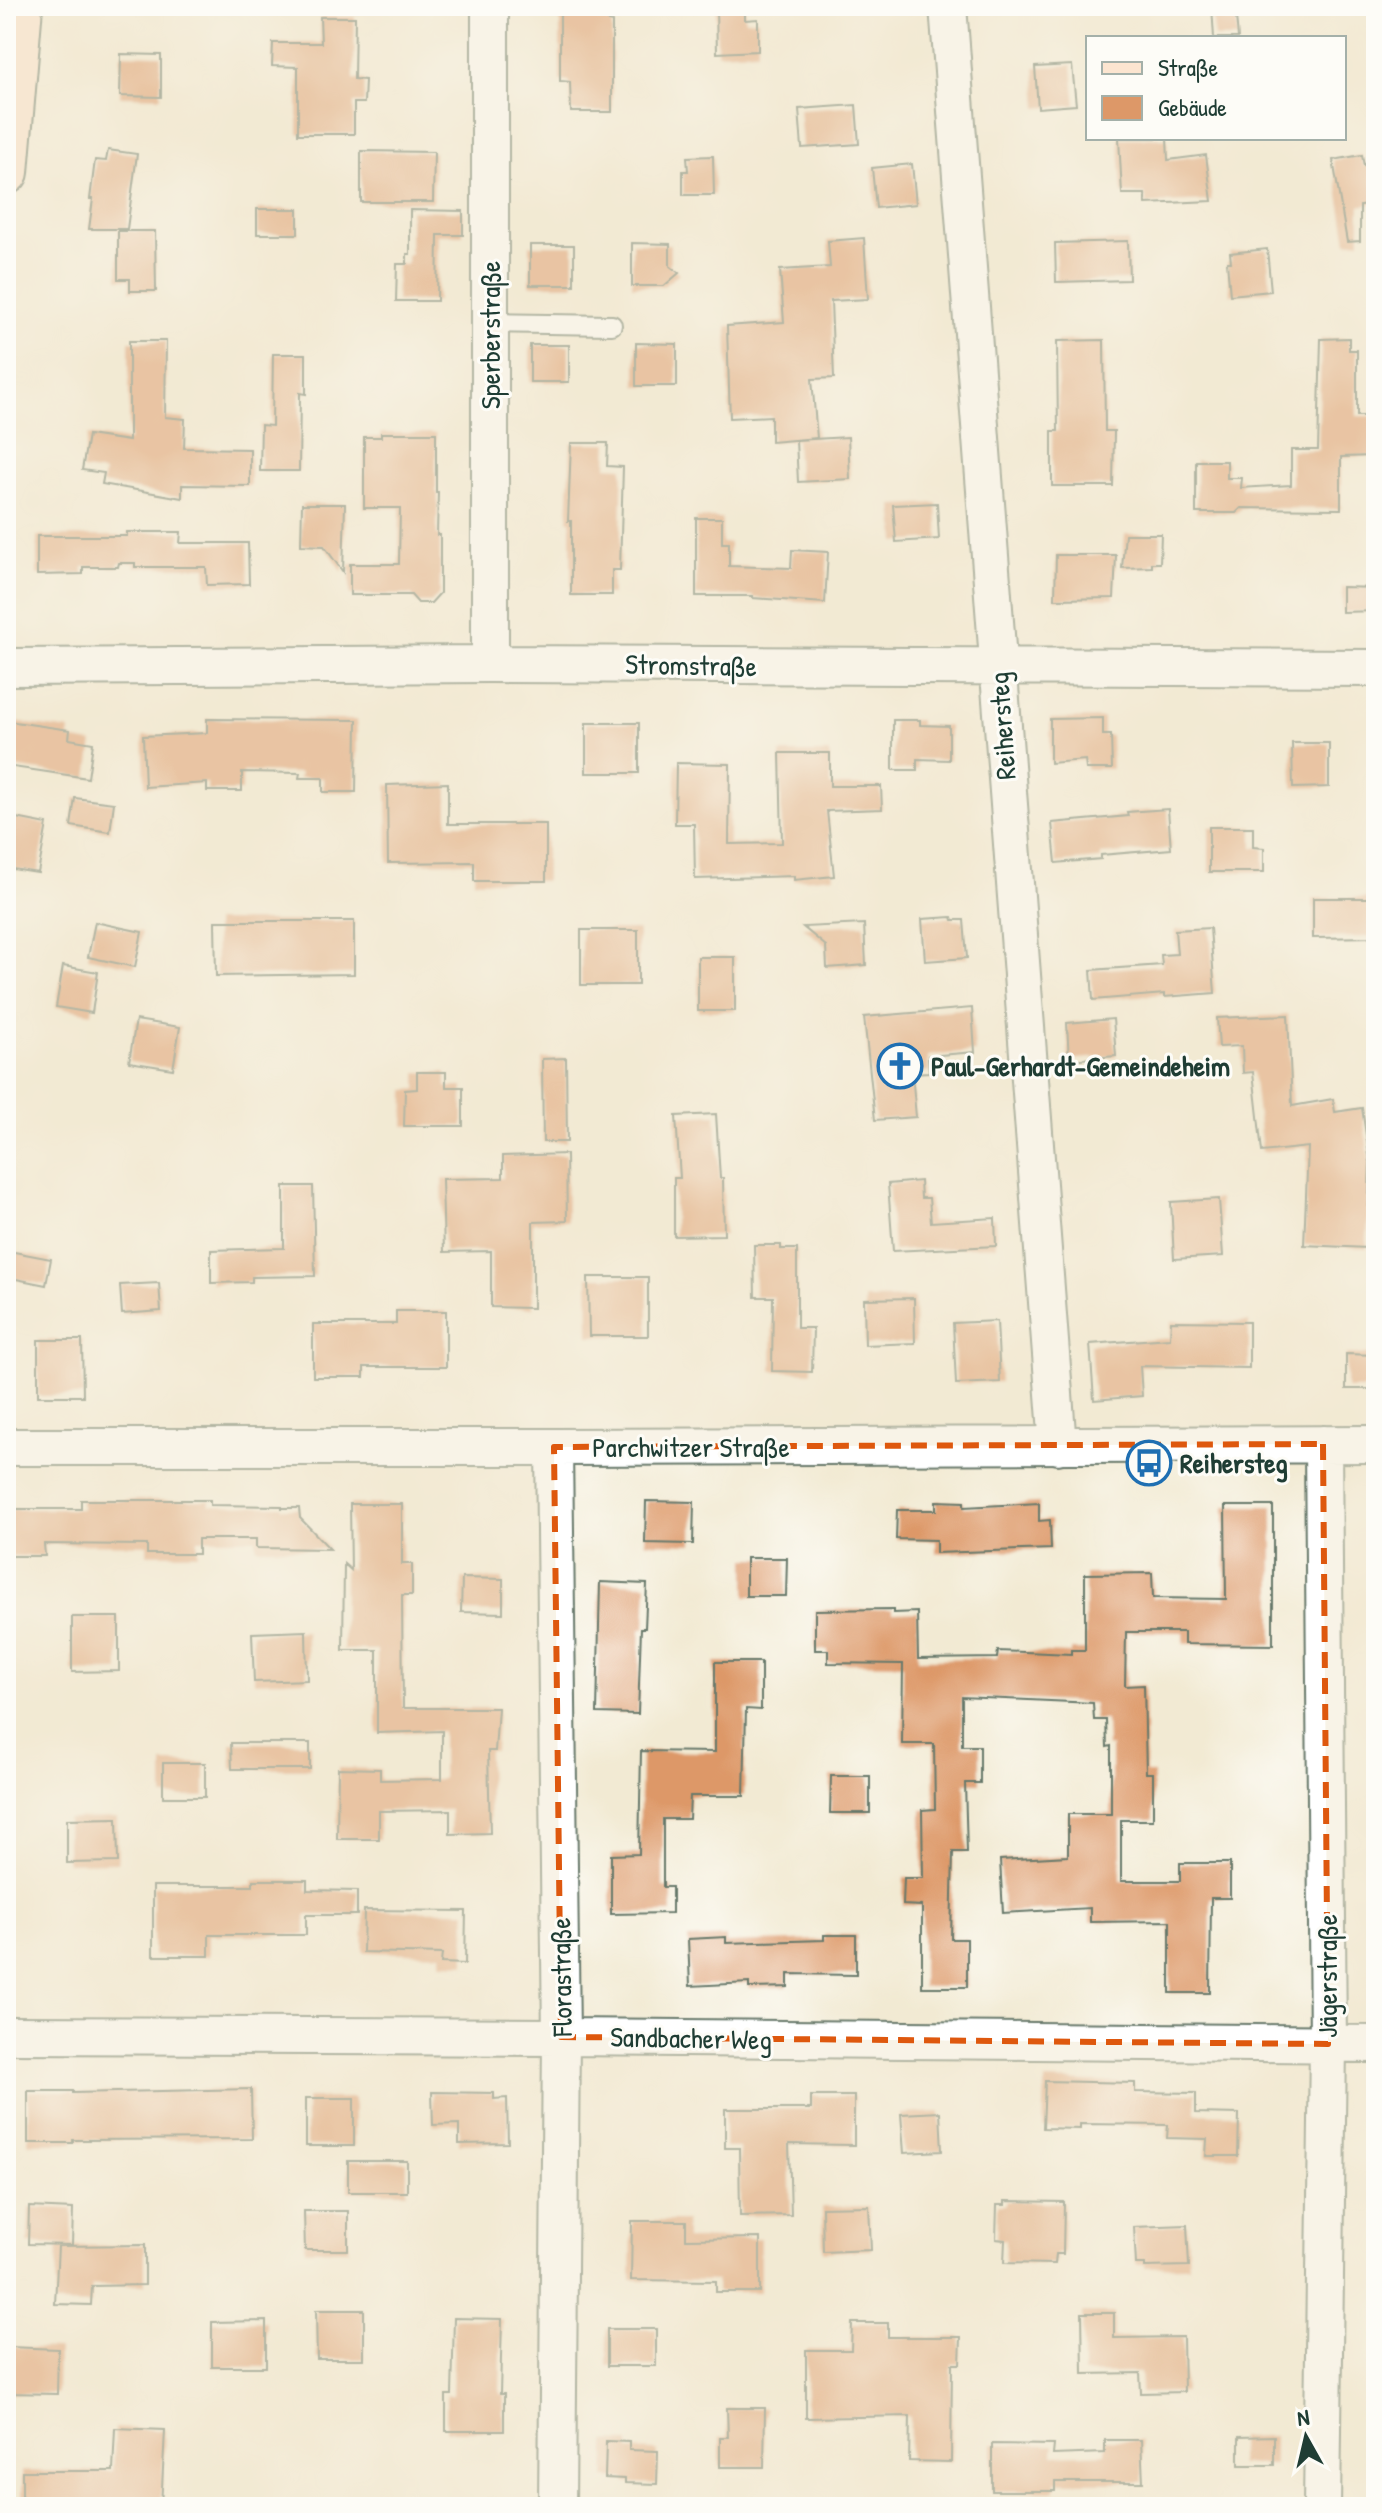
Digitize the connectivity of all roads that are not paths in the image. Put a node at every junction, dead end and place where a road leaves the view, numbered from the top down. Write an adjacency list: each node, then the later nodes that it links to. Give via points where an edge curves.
1 (20, 6): 4 (street)
2 (490, 6): 5 (street, Sperberstraße)
3 (948, 6): 9 (street, Reihersteg)
4 (6, 172)
5 (490, 323): 6 (lane); 7 (street, Sperberstraße)
6 (612, 325)
7 (490, 664): 8 (street, Stromstraße); 9 (street, Stromstraße)
8 (6, 667)
9 (998, 667): 10 (street, Stromstraße); 13 (street, Reihersteg)
10 (1376, 668)
11 (1323, 1444): 12 (street, Parchwitzer Straße); 13 (street, Parchwitzer Straße); 18 (street, Jägerstraße)
12 (1376, 1444)
13 (1058, 1446): 15 (street, Parchwitzer Straße)
14 (6, 1447): 15 (street, Parchwitzer Straße)
15 (554, 1447): 17 (street, Florastraße)
16 (6, 2035): 17 (street, Sandbacher Weg)
17 (561, 2037): 18 (street, Sandbacher Weg); 20 (street, Florastraße)
18 (1328, 2044): 19 (street, Sandbacher Weg); 21 (street, Jägerstraße)
19 (1376, 2044)
20 (557, 2507)
21 (1322, 2507)

